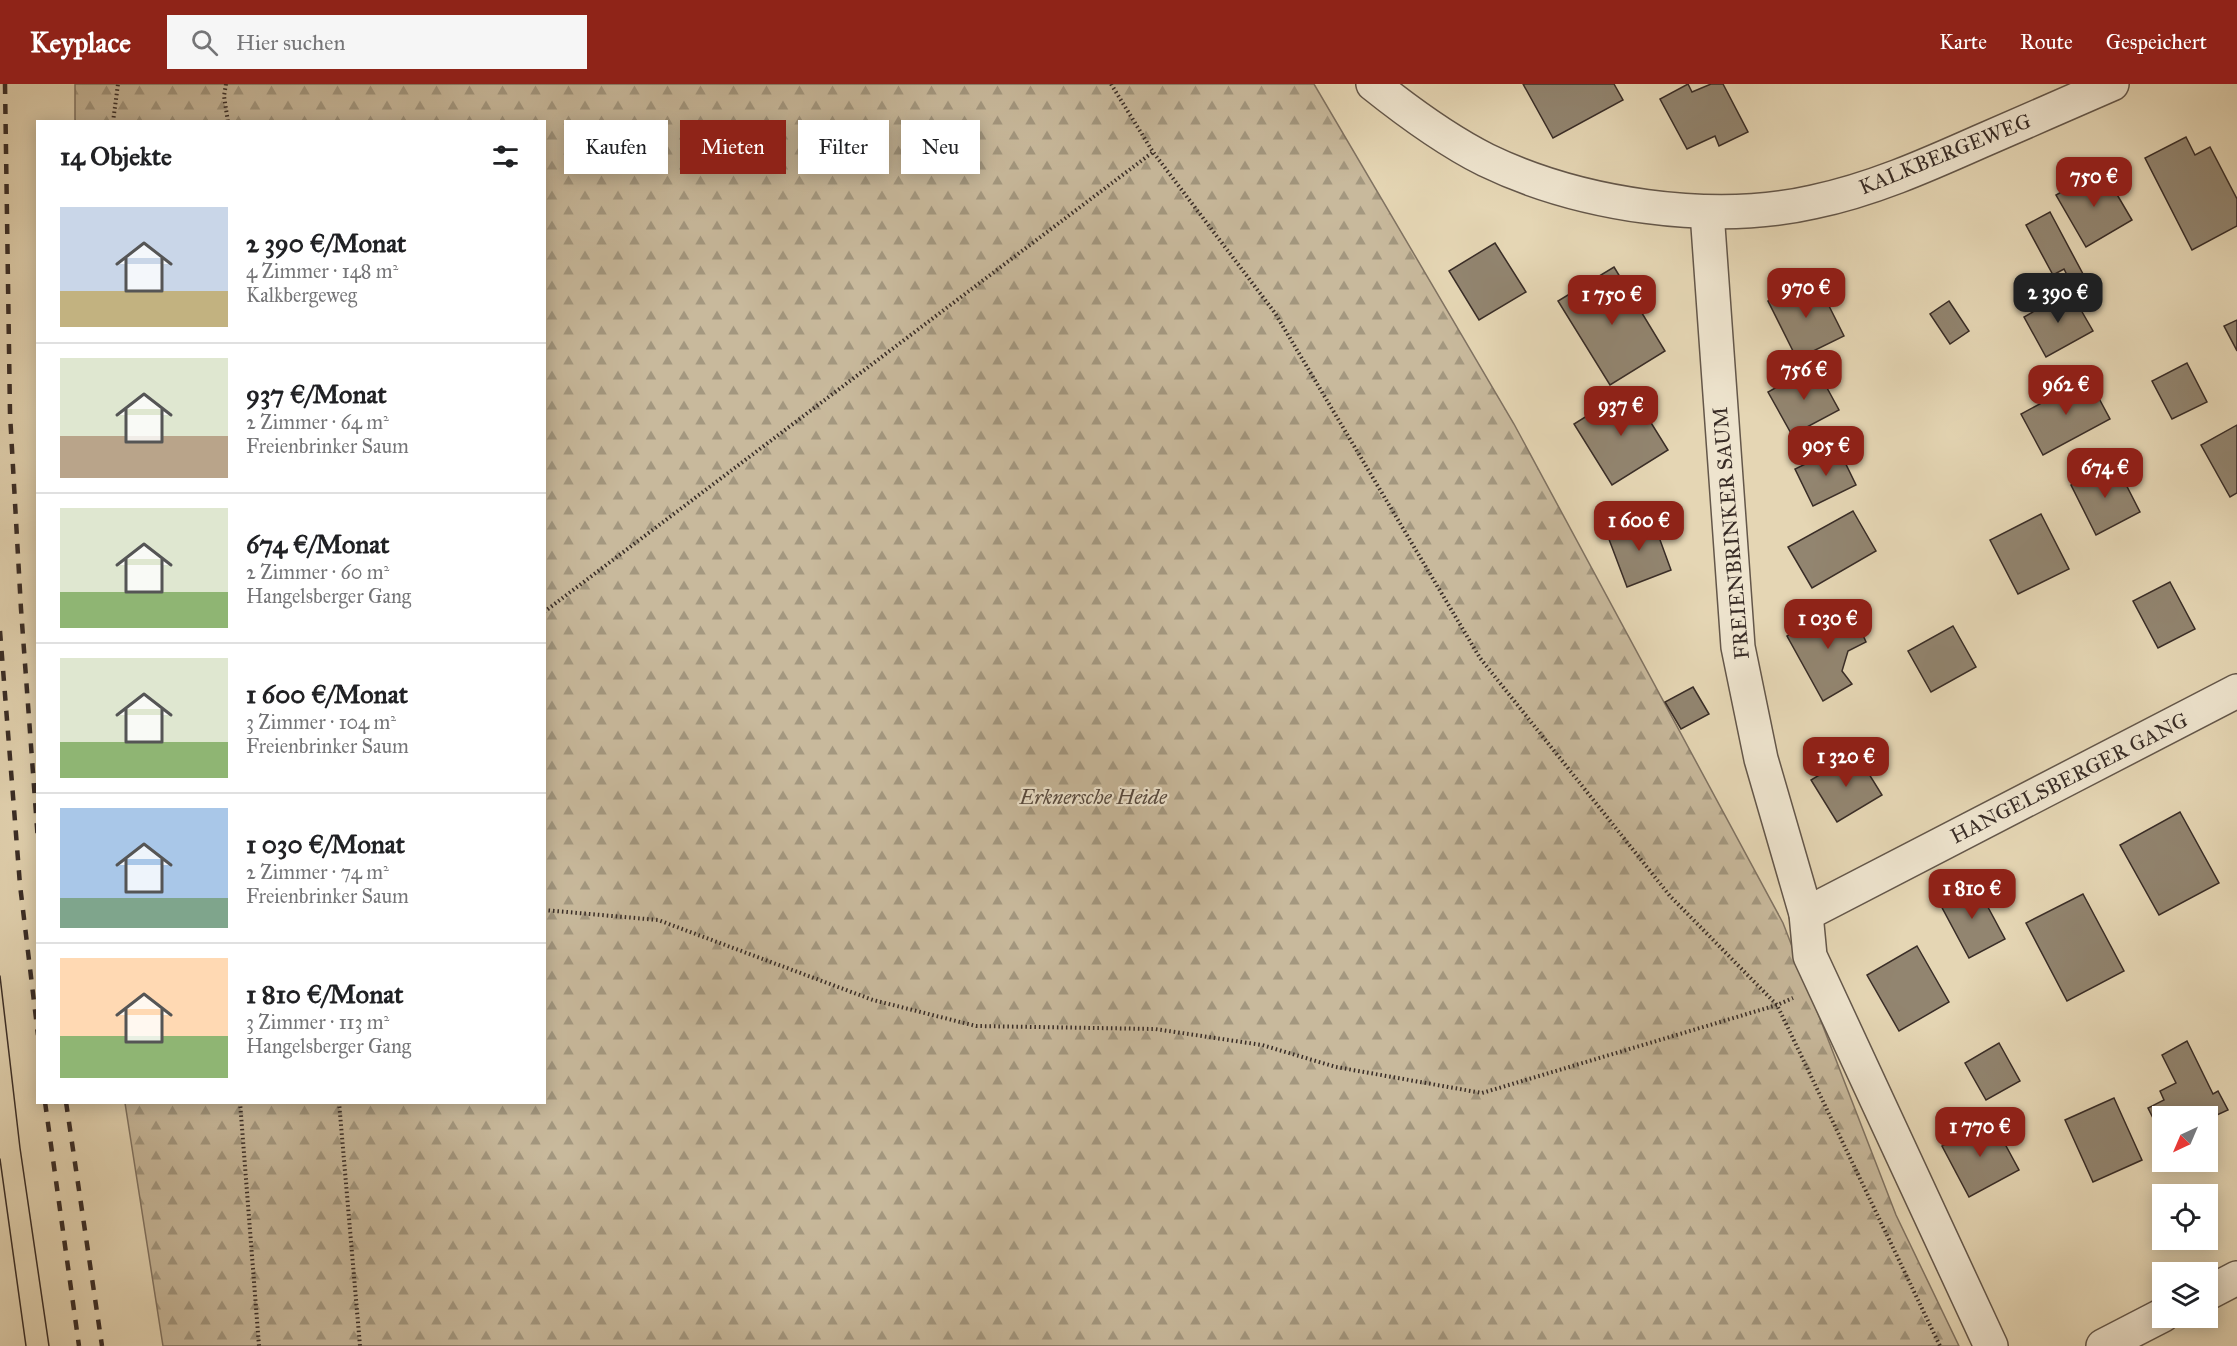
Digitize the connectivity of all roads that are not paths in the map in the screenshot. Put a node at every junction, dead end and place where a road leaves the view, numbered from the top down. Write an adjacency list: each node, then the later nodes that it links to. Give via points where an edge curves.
1 (1373, 84): 3 (street, KALKBERGEWEG, via 1427,124 1485,159 1537,181 1653,207)
2 (2112, 84): 3 (street, KALKBERGEWEG, via 1921,168 1865,188 1752,212)
3 (1707, 212): 5 (street, FREIENBRINKER SAUM, via 1738,647 1761,759)
4 (2237, 691): 5 (street, HANGELSBERGER GANG)
5 (1806, 914): 9 (street, FREIENBRINKER SAUM, via 1810,956)
6 (2237, 1278): 7 (street)
7 (2218, 1288)
8 (2152, 1322): 10 (street)
9 (1991, 1346)
10 (2103, 1346)

